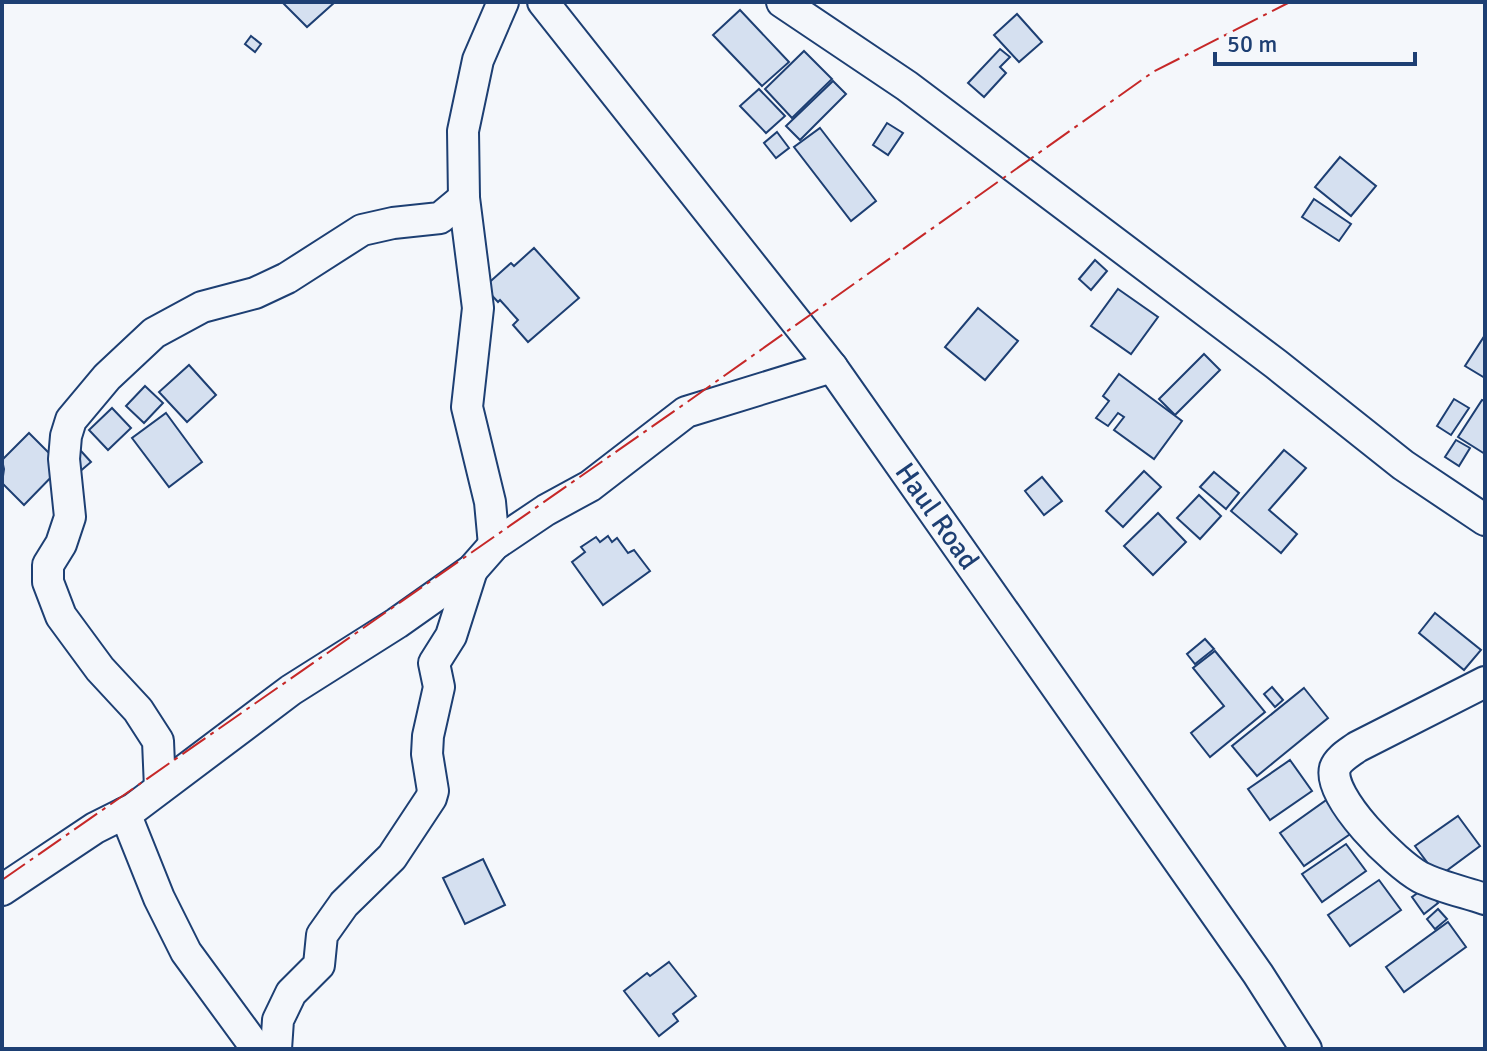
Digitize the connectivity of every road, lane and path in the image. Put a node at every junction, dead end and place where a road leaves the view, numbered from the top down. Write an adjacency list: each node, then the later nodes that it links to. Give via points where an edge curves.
1 (503, 2): 4 (street, via 478,60 463,131)
2 (543, 2): 5 (street, Haul Road)
3 (782, 2): 6 (street, via 907,86 1403,465)
4 (464, 198): 7 (street, via 478,308 467,407 490,502); 10 (street, via 440,218 362,230 287,278 202,307 154,333 71,420 64,459 70,517 48,565 48,582 61,616 158,741)
5 (832, 367): 7 (street, via 686,412 590,486); 16 (street, Haul Road)
6 (1485, 520)
7 (494, 545): 8 (street)
8 (472, 570): 10 (street, via 291,690); 15 (street, via 451,636 434,663 439,687 428,736 431,798 392,857 344,904 322,935 319,965 291,993 278,1020)
9 (1485, 682): 13 (street, via 1357,747 1335,767 1335,783 1385,851 1421,877)
10 (160, 788): 11 (street)
11 (125, 813): 12 (street); 14 (street, via 186,952)
12 (2, 890)
13 (1485, 899)
14 (257, 1049)
15 (276, 1049)
16 (1306, 1049)

